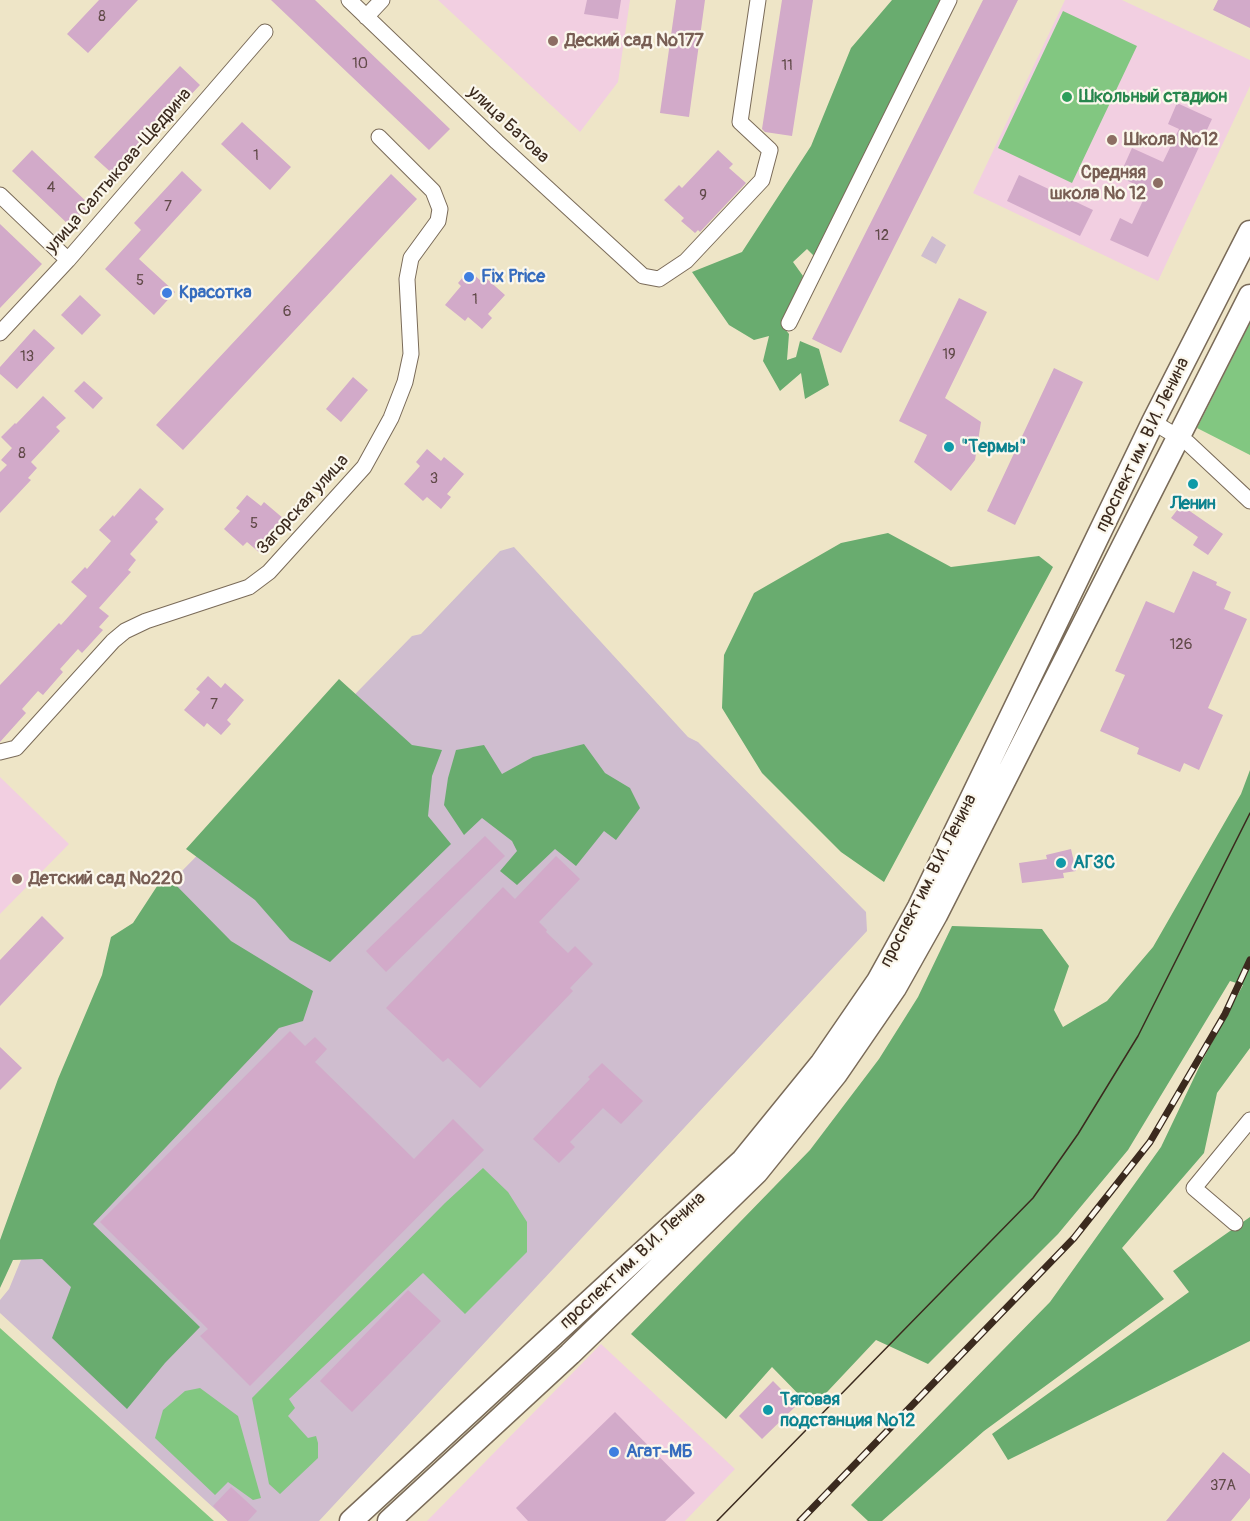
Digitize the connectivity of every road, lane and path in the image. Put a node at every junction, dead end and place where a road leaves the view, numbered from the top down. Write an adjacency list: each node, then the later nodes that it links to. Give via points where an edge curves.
1 (349, 0): 5 (street, улица Батова)
2 (382, 0): 5 (street)
3 (758, 0): 5 (street, улица Батова, via 740,122 770,150 762,180 686,261 659,279 643,276)
4 (950, 0): 12 (street)
5 (366, 16)
6 (265, 32): 10 (street, улица Салтыкова-Щедрина)
7 (379, 137): 17 (street, Загорская улица, via 433,191 440,209 438,221 411,258 407,279 411,354 405,382 391,418 364,467 269,572 249,587 125,631 16,748)
8 (0, 195): 10 (street)
9 (1250, 232): 14 (main road, проспект им. В.И. Ленина)
10 (68, 260): 13 (street, улица Салтыкова-Щедрина)
11 (1250, 296): 15 (main road, проспект им. В.И. Ленина)
12 (789, 323)
13 (0, 333)
14 (1153, 422): 15 (street); 20 (main road, проспект им. В.И. Ленина, via 919,907 878,981 821,1064 743,1160)
15 (1180, 437): 16 (street); 21 (main road, проспект им. В.И. Ленина, via 936,915 895,988 836,1074 757,1172 570,1354)
16 (1250, 501)
17 (0, 752)
18 (1250, 1120): 19 (street, via 1194,1188)
19 (1235, 1223)
20 (351, 1521)
21 (389, 1521)

